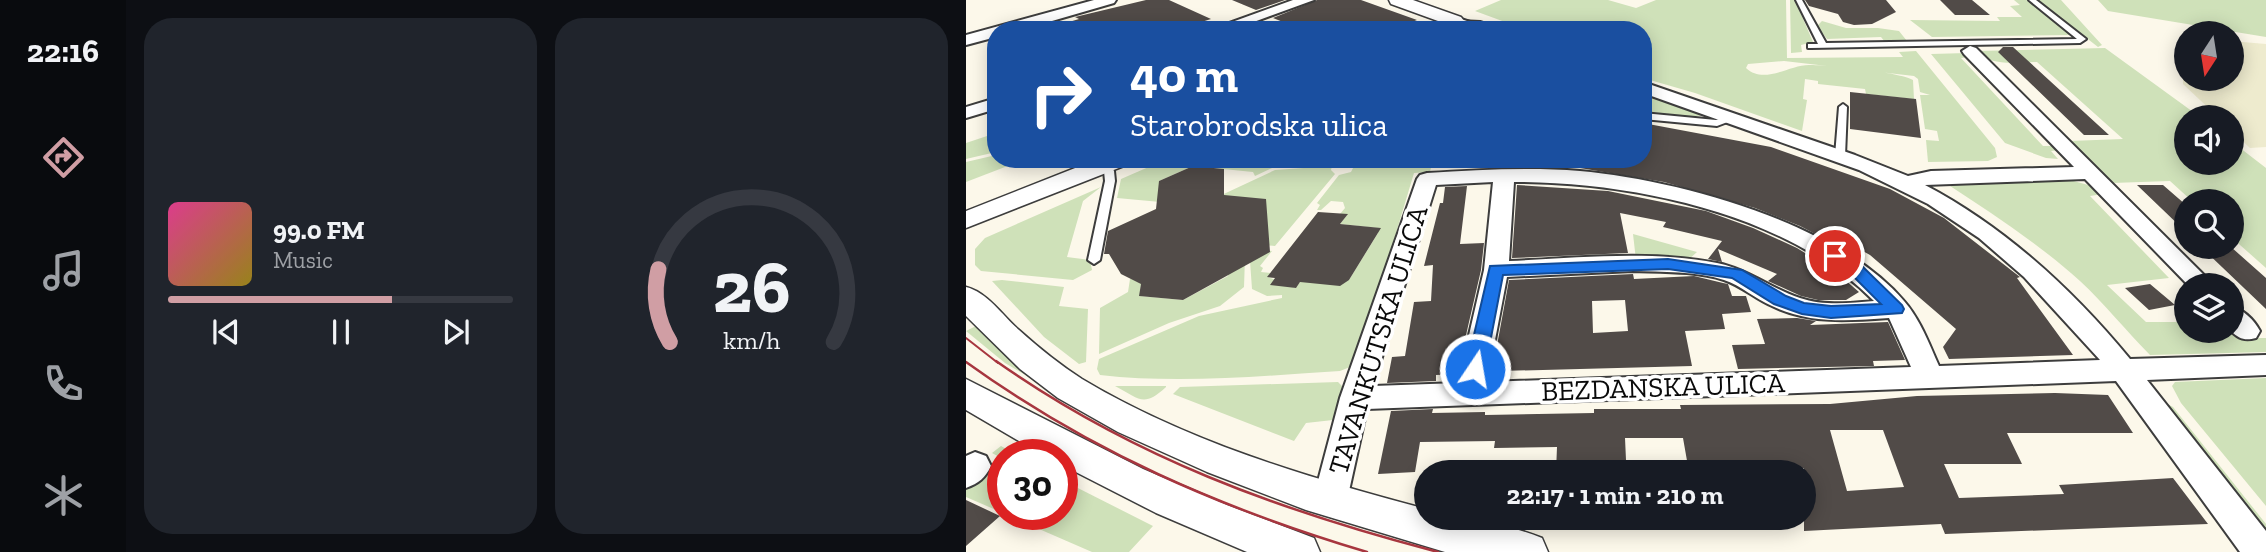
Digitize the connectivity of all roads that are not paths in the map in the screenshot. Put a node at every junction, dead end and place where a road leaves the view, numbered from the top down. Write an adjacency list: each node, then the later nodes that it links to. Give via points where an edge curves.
1 (1109, 0): 6 (street)
2 (1307, 0): 7 (street)
3 (1397, 0): 8 (street)
4 (1799, 0): 14 (lane)
5 (2032, 0): 15 (lane, via 2082,39)
6 (1036, 21)
7 (1244, 21)
8 (1456, 21)
9 (973, 24): 10 (street)
10 (987, 31)
11 (987, 34): 12 (street)
12 (966, 40)
13 (1811, 46): 14 (lane)
14 (1823, 46): 15 (lane)
15 (1967, 47): 25 (street)
16 (1652, 90): 21 (street)
17 (987, 106): 19 (street)
18 (1843, 107): 22 (lane)
19 (966, 113)
20 (1652, 117): 21 (lane, via 1717,123)
21 (1733, 118): 22 (street)
22 (1840, 156): 27 (street)
23 (1097, 168): 28 (street)
24 (1111, 168): 31 (lane)
25 (2091, 173): 27 (street, via 1931,177); 33 (street)
26 (1504, 176): 32 (street); 35 (street, via 1600,180 1686,198 1758,220 1853,267); 41 (street, TAVANKUTSKA ULICA, via 1427,179)
27 (1907, 183): 37 (street, via 1985,232 2032,270 2078,314)
28 (1046, 188): 29 (street); 30 (street)
29 (966, 220)
30 (966, 237)
31 (1094, 260)
32 (1496, 270): 35 (street, via 1668,264 1737,274 1802,308 1831,312); 40 (street)
33 (2190, 273)
34 (966, 297): 42 (street, via 1041,368 1075,391 1206,455)
35 (1896, 309): 38 (street)
36 (2266, 365): 37 (street, BEZDANSKA ULICA)
37 (2124, 371): 38 (street, BEZDANSKA ULICA); 45 (street)
38 (1930, 377): 40 (street, BEZDANSKA ULICA)
39 (966, 393): 43 (street, via 1087,462 1203,517)
40 (1470, 394): 41 (street, BEZDANSKA ULICA)
41 (1355, 398): 42 (street, TAVANKUTSKA ULICA)
42 (1330, 500): 44 (street)
43 (1299, 552)
44 (1527, 552)
45 (2261, 552)

